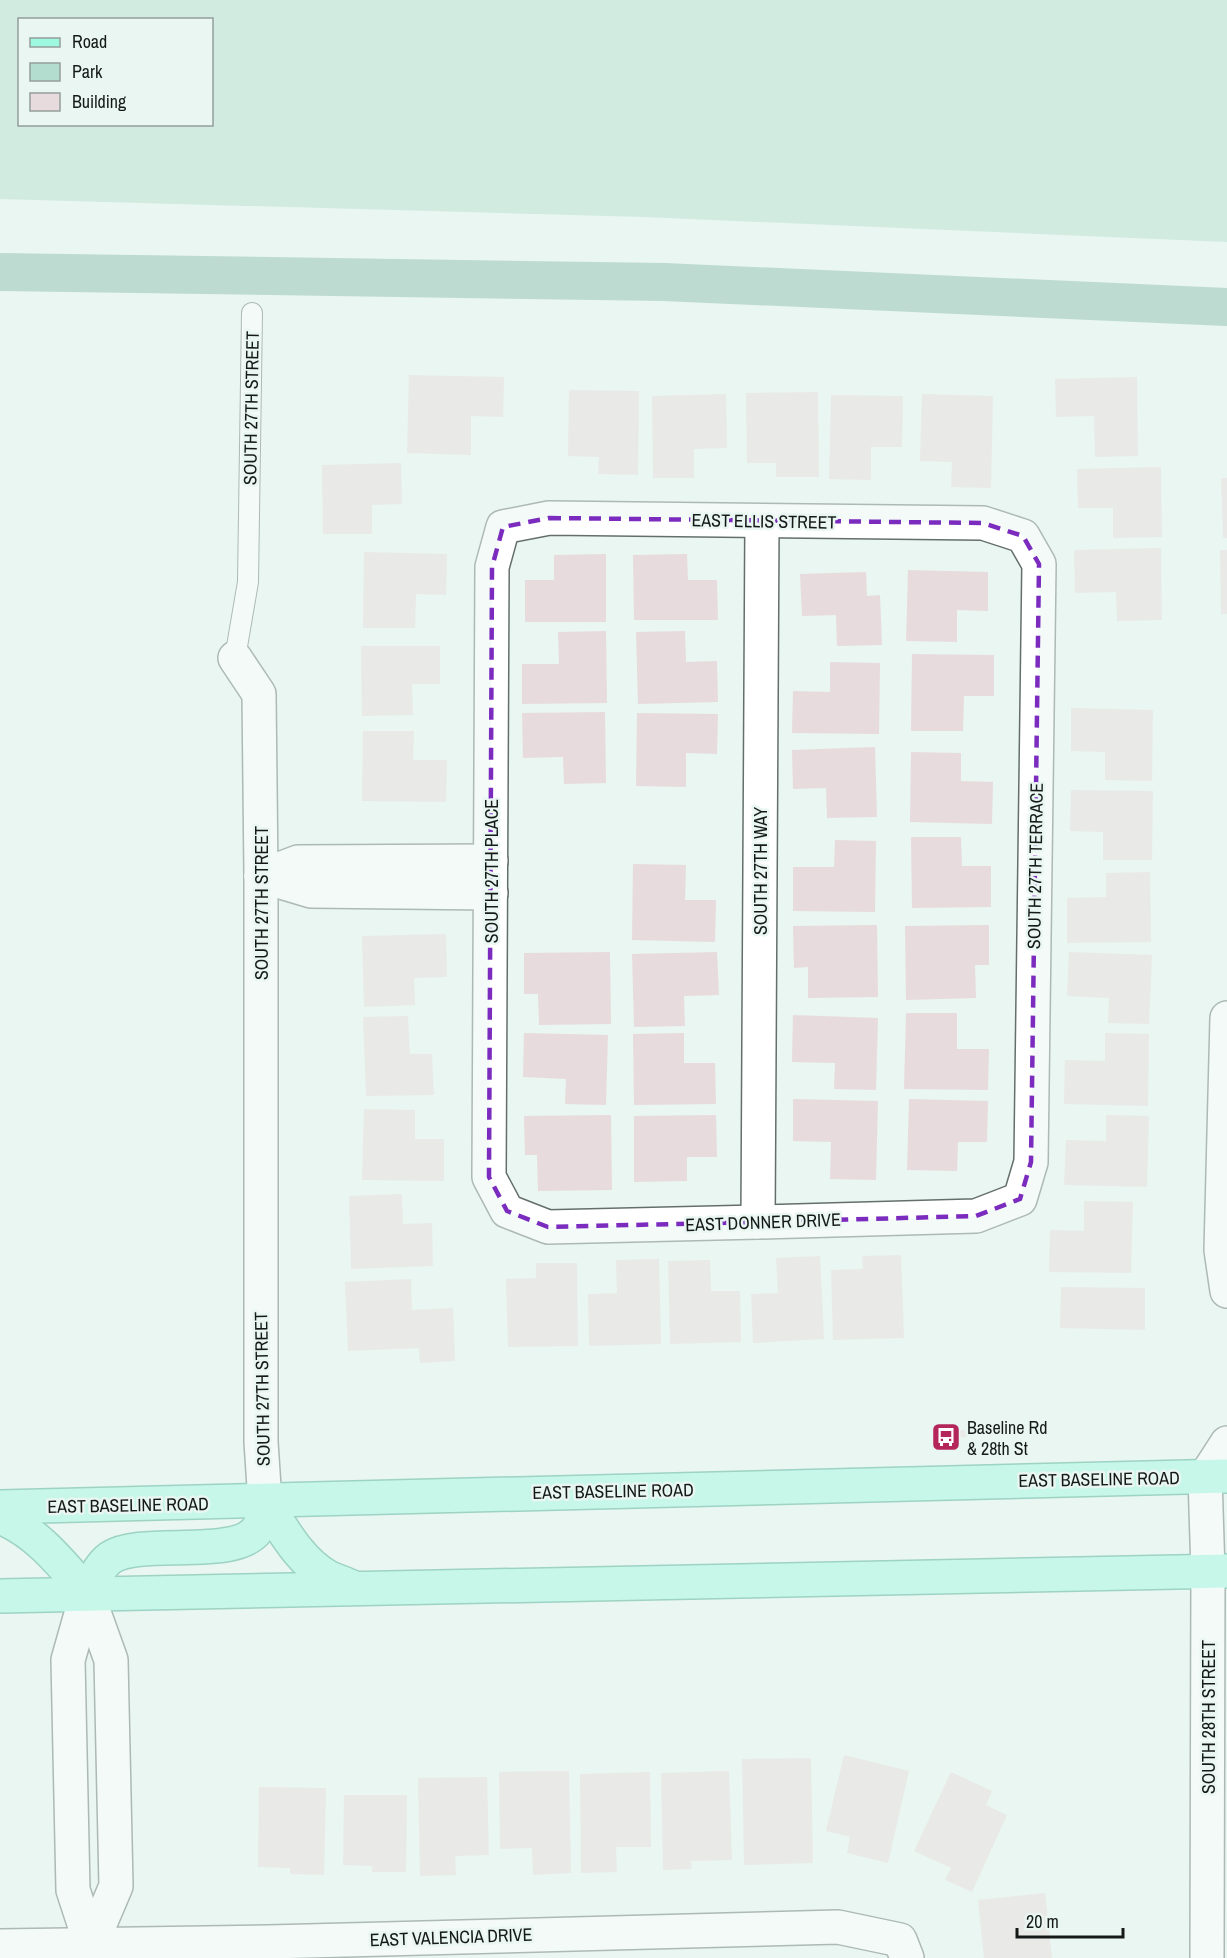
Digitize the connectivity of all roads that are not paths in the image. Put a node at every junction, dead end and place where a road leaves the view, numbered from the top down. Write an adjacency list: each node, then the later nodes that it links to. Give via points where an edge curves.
1 (252, 314): 5 (lane, SOUTH 27TH STREET, via 248,582)
2 (762, 521): 3 (street, EAST ELLIS STREET, via 549,518); 4 (street, EAST ELLIS STREET, via 983,523); 11 (street, SOUTH 27TH WAY)
3 (503, 527): 7 (street, SOUTH 27TH PLACE, via 492,567)
4 (1023, 536): 9 (street, SOUTH 27TH TERRACE, via 1039,564 1031,1162)
5 (235, 658): 6 (street, SOUTH 27TH STREET, via 259,694)
6 (261, 876): 7 (street, via 298,862 394,877); 15 (street, SOUTH 27TH STREET, via 261,1442)
7 (491, 877): 10 (street, SOUTH 27TH PLACE, via 489,1177)
8 (1227, 1018): 12 (street, via 1221,1250)
9 (1020, 1199): 11 (street, EAST DONNER DRIVE, via 976,1216)
10 (507, 1211): 11 (street, EAST DONNER DRIVE, via 548,1227)
11 (758, 1222)
12 (1227, 1291)
13 (1227, 1443): 14 (street)
14 (1216, 1476): 15 (main road, EAST BASELINE ROAD); 18 (street, SOUTH 28TH STREET)
15 (265, 1502): 16 (main road, EAST BASELINE ROAD); 19 (main road, via 308,1560 326,1576); 20 (main road, via 260,1526 245,1540 221,1546 124,1553 109,1559)
16 (0, 1508)
17 (0, 1517): 20 (main road, via 45,1545)
18 (1217, 1571): 19 (main road); 25 (street, SOUTH 28TH STREET)
19 (358, 1589): 20 (main road)
20 (87, 1593): 21 (main road); 24 (street, via 68,1660 73,1890); 24 (street, via 111,1660 116,1886)
21 (0, 1596)
22 (0, 1946): 24 (street, EAST VALENCIA DRIVE)
23 (904, 1949): 24 (street, EAST VALENCIA DRIVE, via 838,1927 269,1942)
24 (91, 1951)
25 (1207, 1958)

